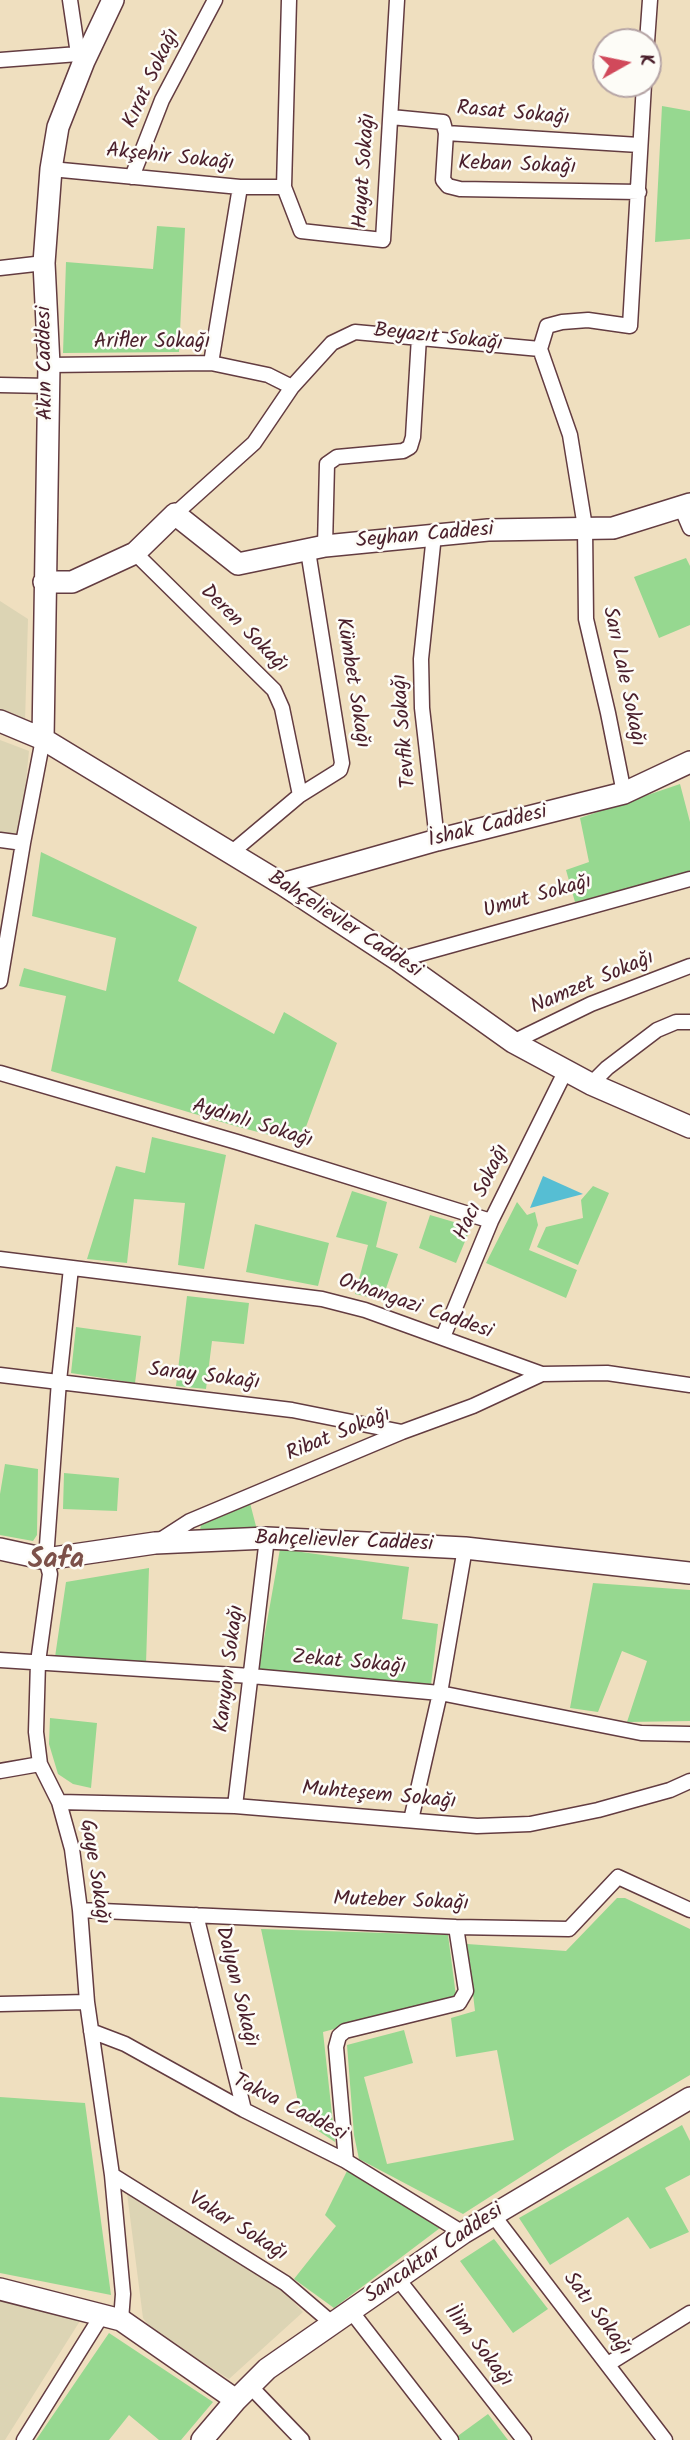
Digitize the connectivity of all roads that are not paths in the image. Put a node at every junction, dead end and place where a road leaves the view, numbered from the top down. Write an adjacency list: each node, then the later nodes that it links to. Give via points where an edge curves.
1 (70, 0): 8 (street)
2 (113, 0): 8 (street, Akın Caddesi)
3 (215, 0): 15 (street, Kırat Sokağı, via 162,100)
4 (289, 0): 17 (street, Hayat Sokağı)
5 (397, 0): 11 (street, Hayat Sokağı)
6 (650, 0): 7 (street)
7 (648, 28)
8 (81, 57): 9 (street); 14 (street, Akın Caddesi, via 58,127)
9 (0, 60)
10 (642, 98): 13 (street)
11 (391, 117): 12 (street, Rasat Sokağı, via 443,122); 17 (street, Hayat Sokağı, via 383,240 301,231)
12 (446, 133): 13 (street, Rasat Sokağı); 18 (street, Keban Sokağı, via 443,180 448,186)
13 (639, 145): 18 (street)
14 (51, 169): 15 (street, Akşehir Sokağı); 19 (street, Akın Caddesi)
15 (132, 177): 16 (street, Akşehir Sokağı)
16 (240, 187): 17 (street, Akşehir Sokağı); 23 (street)
17 (284, 187)
18 (639, 192): 22 (street, via 630,326 588,320 562,322 547,326)
19 (44, 263): 20 (street); 24 (street, Akın Caddesi)
20 (0, 268)
21 (419, 337): 22 (street, Beyazıt Sokağı); 26 (street, Beyazıt Sokağı, via 355,332 332,342); 32 (street, via 410,447 337,457 327,464)
22 (540, 349): 29 (street, Sarı Lale Sokağı, via 570,435)
23 (211, 363): 24 (street, Arifler Sokağı); 26 (street, Arifler Sokağı, via 268,375)
24 (49, 375): 25 (street, Arifler Sokağı); 34 (street, Akın Caddesi)
25 (0, 385)
26 (292, 387): 28 (street, Beyazıt Sokağı, via 254,443)
27 (686, 505): 29 (street, Seyhan Caddesi, via 613,528); 30 (street)
28 (174, 514): 32 (street, Seyhan Caddesi, via 238,564); 33 (street, Beyazıt Sokağı)
29 (585, 527): 31 (street, Seyhan Caddesi); 38 (street, Sarı Lale Sokağı, via 586,619)
30 (690, 528)
31 (434, 535): 32 (street, Seyhan Caddesi); 41 (street, Tevfik Sokağı, via 421,659 422,708)
32 (317, 548): 39 (street, Kümbet Sokağı, via 342,763 340,770)
33 (135, 553): 34 (street, Beyazıt Sokağı, via 72,582); 39 (street, Deren Sokağı, via 274,690)
34 (44, 582): 36 (street, Akın Caddesi)
35 (0, 721): 36 (street, Bahçelievler Caddesi)
36 (43, 739): 42 (street); 43 (street, Bahçelievler Caddesi)
37 (690, 762): 38 (street, İshak Caddesi)
38 (624, 793): 41 (street, İshak Caddesi)
39 (300, 795): 43 (street, Kümbet Sokağı)
40 (0, 840): 42 (street)
41 (438, 840): 45 (street, İshak Caddesi)
42 (23, 843): 46 (street)
43 (231, 853): 45 (street, Bahçelievler Caddesi)
44 (690, 879): 47 (street, Umut Sokağı)
45 (282, 884): 47 (street, Bahçelievler Caddesi)
46 (4, 930): 49 (street)
47 (398, 960): 51 (street, Bahçelievler Caddesi)
48 (690, 966): 51 (street, Namzet Sokağı, via 591,1004)
49 (0, 981)
50 (690, 1022): 54 (street, via 657,1030)
51 (513, 1042): 52 (street, Bahçelievler Caddesi)
52 (566, 1070): 54 (street, Bahçelievler Caddesi); 56 (street, Hacı Sokağı)
53 (0, 1073): 56 (street, Aydınlı Sokağı)
54 (592, 1084): 55 (street, Bahçelievler Caddesi)
55 (690, 1127)
56 (491, 1221): 59 (street, Hacı Sokağı)
57 (0, 1259): 58 (street, Orhangazi Caddesi)
58 (71, 1268): 59 (street, Orhangazi Caddesi, via 322,1299); 62 (street, Gaye Sokağı)
59 (443, 1337): 60 (street, Orhangazi Caddesi)
60 (542, 1374): 63 (street, Orhangazi Caddesi, via 607,1373); 64 (street, Ribat Sokağı)
61 (0, 1375): 62 (street, Saray Sokağı)
62 (59, 1381): 64 (street, Saray Sokağı, via 292,1409); 69 (street, Gaye Sokağı)
63 (690, 1385)
64 (402, 1432): 66 (street, Ribat Sokağı, via 190,1521)
65 (267, 1538): 66 (street, Bahçelievler Caddesi); 67 (street, Bahçelievler Caddesi); 73 (street, Kanyon Sokağı)
66 (155, 1543): 69 (street, Bahçelievler Caddesi)
67 (465, 1548): 70 (street, Bahçelievler Caddesi); 74 (street)
68 (0, 1549): 69 (street, Bahçelievler Caddesi)
69 (46, 1559): 72 (street, Gaye Sokağı, via 50,1574)
70 (690, 1573)
71 (0, 1660): 72 (street, Zekat Sokağı)
72 (38, 1662): 73 (street, Zekat Sokağı); 76 (street, Gaye Sokağı)
73 (251, 1676): 74 (street, Zekat Sokağı); 80 (street, Kanyon Sokağı)
74 (440, 1693): 75 (street, Zekat Sokağı, via 641,1733); 81 (street)
75 (690, 1734)
76 (40, 1764): 77 (street); 79 (street, Gaye Sokağı)
77 (0, 1771)
78 (690, 1781): 81 (street, Muhteşem Sokağı, via 598,1810 530,1824 477,1826)
79 (58, 1802): 80 (street, Muhteşem Sokağı); 82 (street, Gaye Sokağı, via 72,1849)
80 (235, 1806): 81 (street, Muhteşem Sokağı)
81 (411, 1820)
82 (80, 1910): 84 (street, Muteber Sokağı); 86 (street, Gaye Sokağı)
83 (690, 1910): 85 (street, Muteber Sokağı, via 618,1877 569,1929)
84 (196, 1915): 85 (street, Muteber Sokağı); 90 (street, Dalyan Sokağı)
85 (456, 1927): 91 (street, via 466,1991 459,2003 338,2036)
86 (87, 2002): 87 (street); 88 (street, Gaye Sokağı)
87 (0, 2004)
88 (91, 2031): 90 (street, Takva Caddesi, via 125,2044); 92 (street, Gaye Sokağı)
89 (690, 2098): 93 (street, Sancaktar Caddesi)
90 (244, 2110): 91 (street, Takva Caddesi)
91 (346, 2161): 94 (street, Takva Caddesi)
92 (112, 2175): 99 (street, Gaye Sokağı, via 123,2294); 100 (street, Vakar Sokağı, via 285,2283)
93 (494, 2215): 94 (street, Sancaktar Caddesi); 101 (street, Satı Sokağı)
94 (463, 2233): 95 (street, Sancaktar Caddesi)
95 (398, 2279): 97 (street, Sancaktar Caddesi); 107 (street, İlim Sokağı)
96 (0, 2289): 99 (street)
97 (351, 2311): 100 (street, Sancaktar Caddesi); 106 (street)
98 (690, 2313): 101 (street)
99 (112, 2317): 102 (street); 103 (street)
100 (333, 2324): 102 (street, Sancaktar Caddesi, via 267,2369)
101 (608, 2364): 108 (street, Satı Sokağı)
102 (243, 2393): 104 (street, Sancaktar Caddesi); 105 (street)
103 (24, 2440)
104 (202, 2440)
105 (302, 2440)
106 (451, 2440)
107 (524, 2440)
108 (665, 2440)

